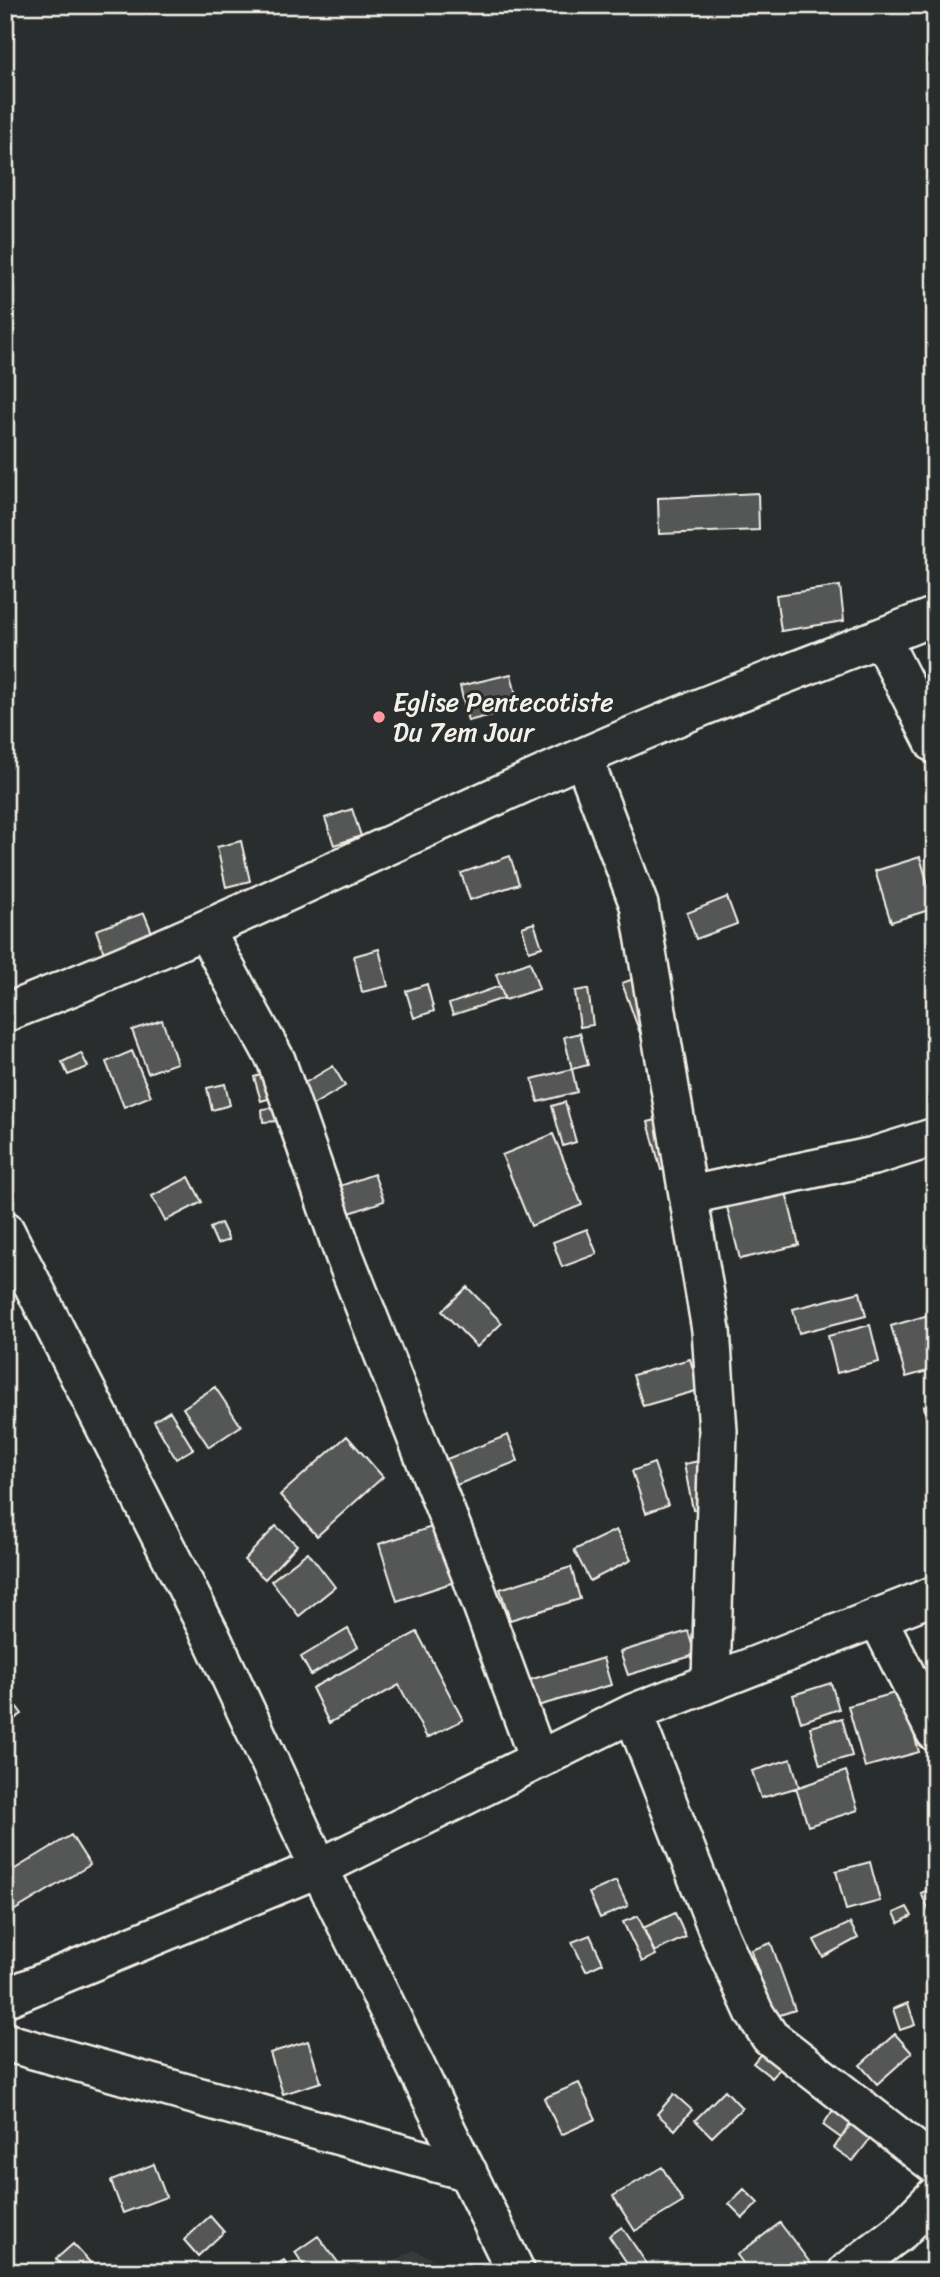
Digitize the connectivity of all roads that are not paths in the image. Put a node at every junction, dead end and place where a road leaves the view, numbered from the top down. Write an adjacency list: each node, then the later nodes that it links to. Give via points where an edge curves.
1 (935, 616): 2 (street)
2 (881, 638): 3 (street); 4 (street)
3 (935, 744)
4 (583, 757): 5 (street); 8 (street, via 639,905)
5 (205, 930): 6 (street); 15 (street, via 276,1060 344,1255)
6 (5, 1013)
7 (935, 1137): 8 (street, via 874,1156)
8 (690, 1195): 12 (street, via 711,1330 718,1431)
9 (5, 1230): 16 (street, via 212,1638)
10 (935, 1595): 11 (street)
11 (877, 1617): 12 (street); 14 (street)
12 (711, 1682): 13 (street)
13 (633, 1713): 15 (street); 19 (street, via 721,1939 770,2037)
14 (935, 1732)
15 (538, 1759): 16 (street)
16 (319, 1868): 17 (street); 20 (street)
17 (5, 1998)
18 (5, 2042): 20 (street)
19 (935, 2165)
20 (468, 2172): 22 (street)
21 (935, 2196): 23 (street, via 901,2231)
22 (516, 2272)
23 (847, 2272)

